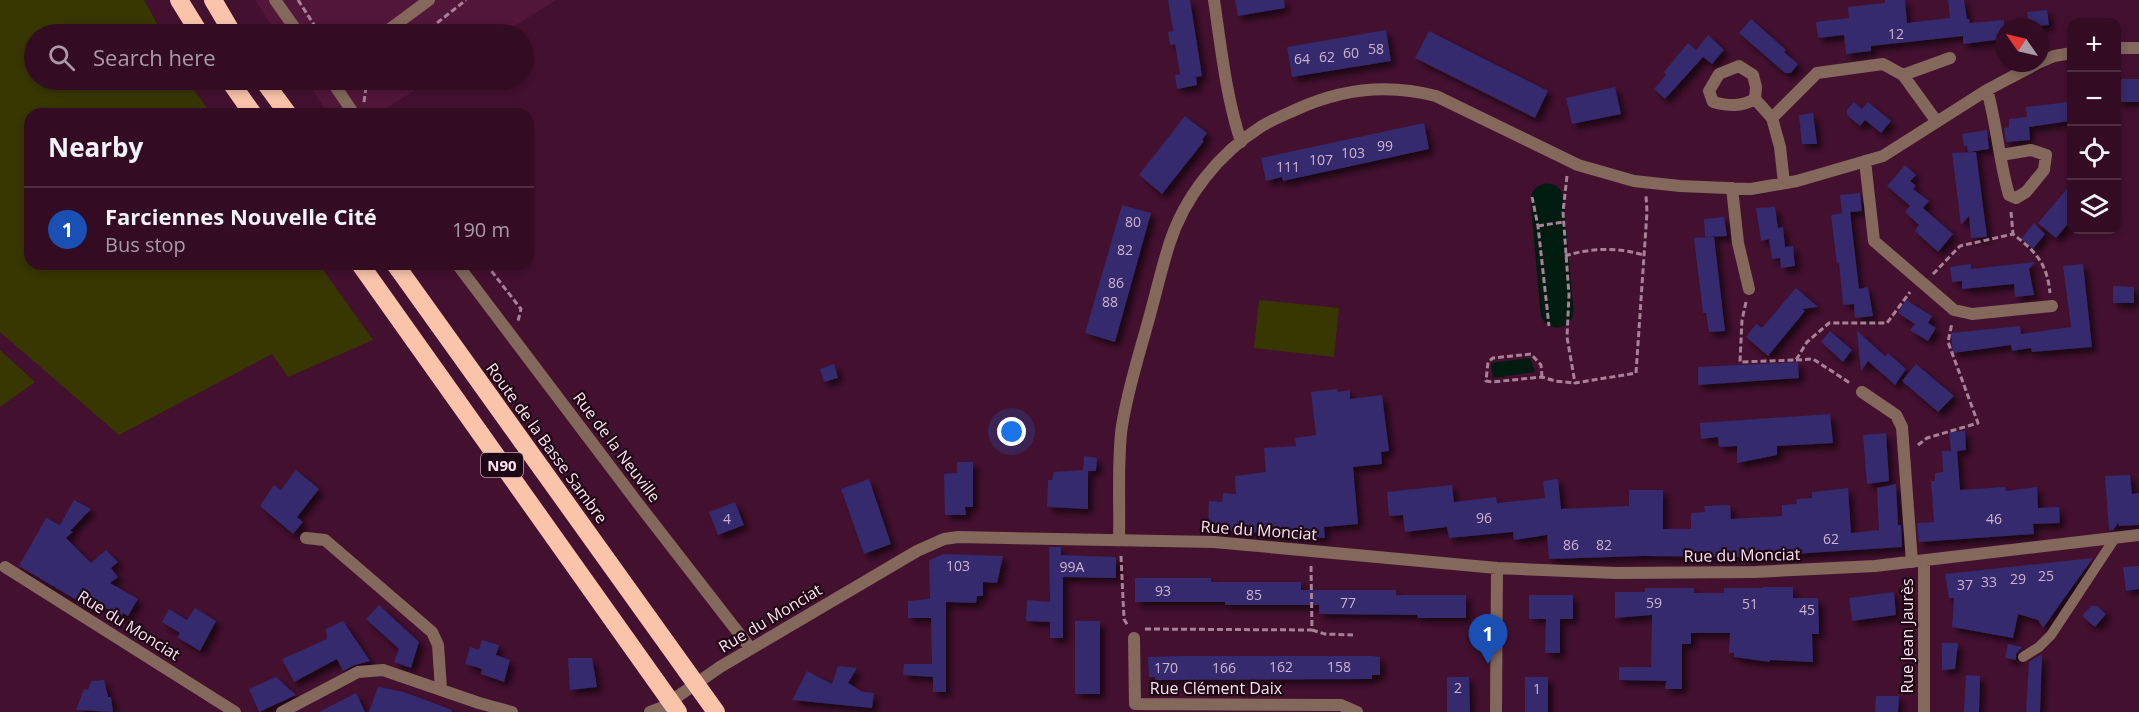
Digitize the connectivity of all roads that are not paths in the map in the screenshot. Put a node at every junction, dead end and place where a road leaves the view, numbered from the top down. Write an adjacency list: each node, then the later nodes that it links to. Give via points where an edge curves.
1 (179, 0): 6 (highway)
2 (213, 0): 7 (highway)
3 (275, 0): 8 (street)
4 (429, 0): 9 (street)
5 (1214, 0): 27 (street, via 1226,83)
6 (194, 24)
7 (226, 24)
8 (292, 24)
9 (397, 24)
10 (2121, 48): 11 (street)
11 (2139, 48)
12 (2067, 54): 14 (street)
13 (1950, 58): 16 (street)
14 (2049, 58)
15 (2020, 72): 20 (street)
16 (1903, 75): 25 (street, via 1883,64 1817,72); 26 (street)
17 (236, 90): 22 (highway)
18 (270, 90): 23 (highway)
19 (338, 90): 24 (street)
20 (1987, 90): 26 (street); 28 (street)
21 (1755, 99): 25 (street)
22 (249, 108)
23 (284, 108)
24 (350, 108)
25 (1772, 118): 30 (street)
26 (1937, 122): 29 (street, via 1883,156)
27 (1241, 142): 31 (street, via 1263,126 1308,104 1342,93 1396,88 1436,96 1572,161 1623,178); 41 (street, via 1227,152 1192,196 1169,244 1122,428)
28 (2001, 155): 28 (street, via 2009,195 2016,198 2044,170 2046,155 2031,150)
29 (1865, 161): 30 (street); 36 (street, via 1874,241 1954,310 1972,314)
30 (1784, 183): 31 (street)
31 (1732, 188): 35 (street, via 1738,243)
32 (364, 270): 55 (highway, N90)
33 (399, 270): 49 (highway, Route de la Basse Sambre / N90)
34 (462, 270): 46 (street, Rue de la Neuville)
35 (1749, 289)
36 (2052, 306)
37 (1862, 392): 42 (street, via 1896,415 1902,427)
38 (2139, 535): 40 (street, Rue du Monciat)
39 (306, 538): 48 (street, via 326,540 432,632 438,645)
40 (2115, 538): 42 (street, Rue du Monciat); 47 (lane, via 2051,634)
41 (1119, 539): 44 (street, Rue du Monciat, via 1214,542); 46 (street, Rue du Monciat, via 944,539)
42 (1918, 562): 44 (street, Rue du Monciat, via 1755,572 1616,573); 58 (street, Rue Jean Jaurès)
43 (5, 567): 51 (street, Rue du Monciat)
44 (1497, 568): 57 (street)
45 (1134, 638): 50 (street, Rue Clément Daix, via 1135,704)
46 (751, 649): 54 (street, Rue du Monciat)
47 (2023, 657)
48 (441, 689): 52 (street, via 383,670 358,672); 53 (street)
49 (713, 707)
50 (1291, 708): 56 (street, Rue Clément Daix, via 1341,705)
51 (235, 712)
52 (282, 712)
53 (512, 712)
54 (650, 712)
55 (678, 712)
56 (1357, 712)
57 (1496, 712)
58 (1924, 712)

